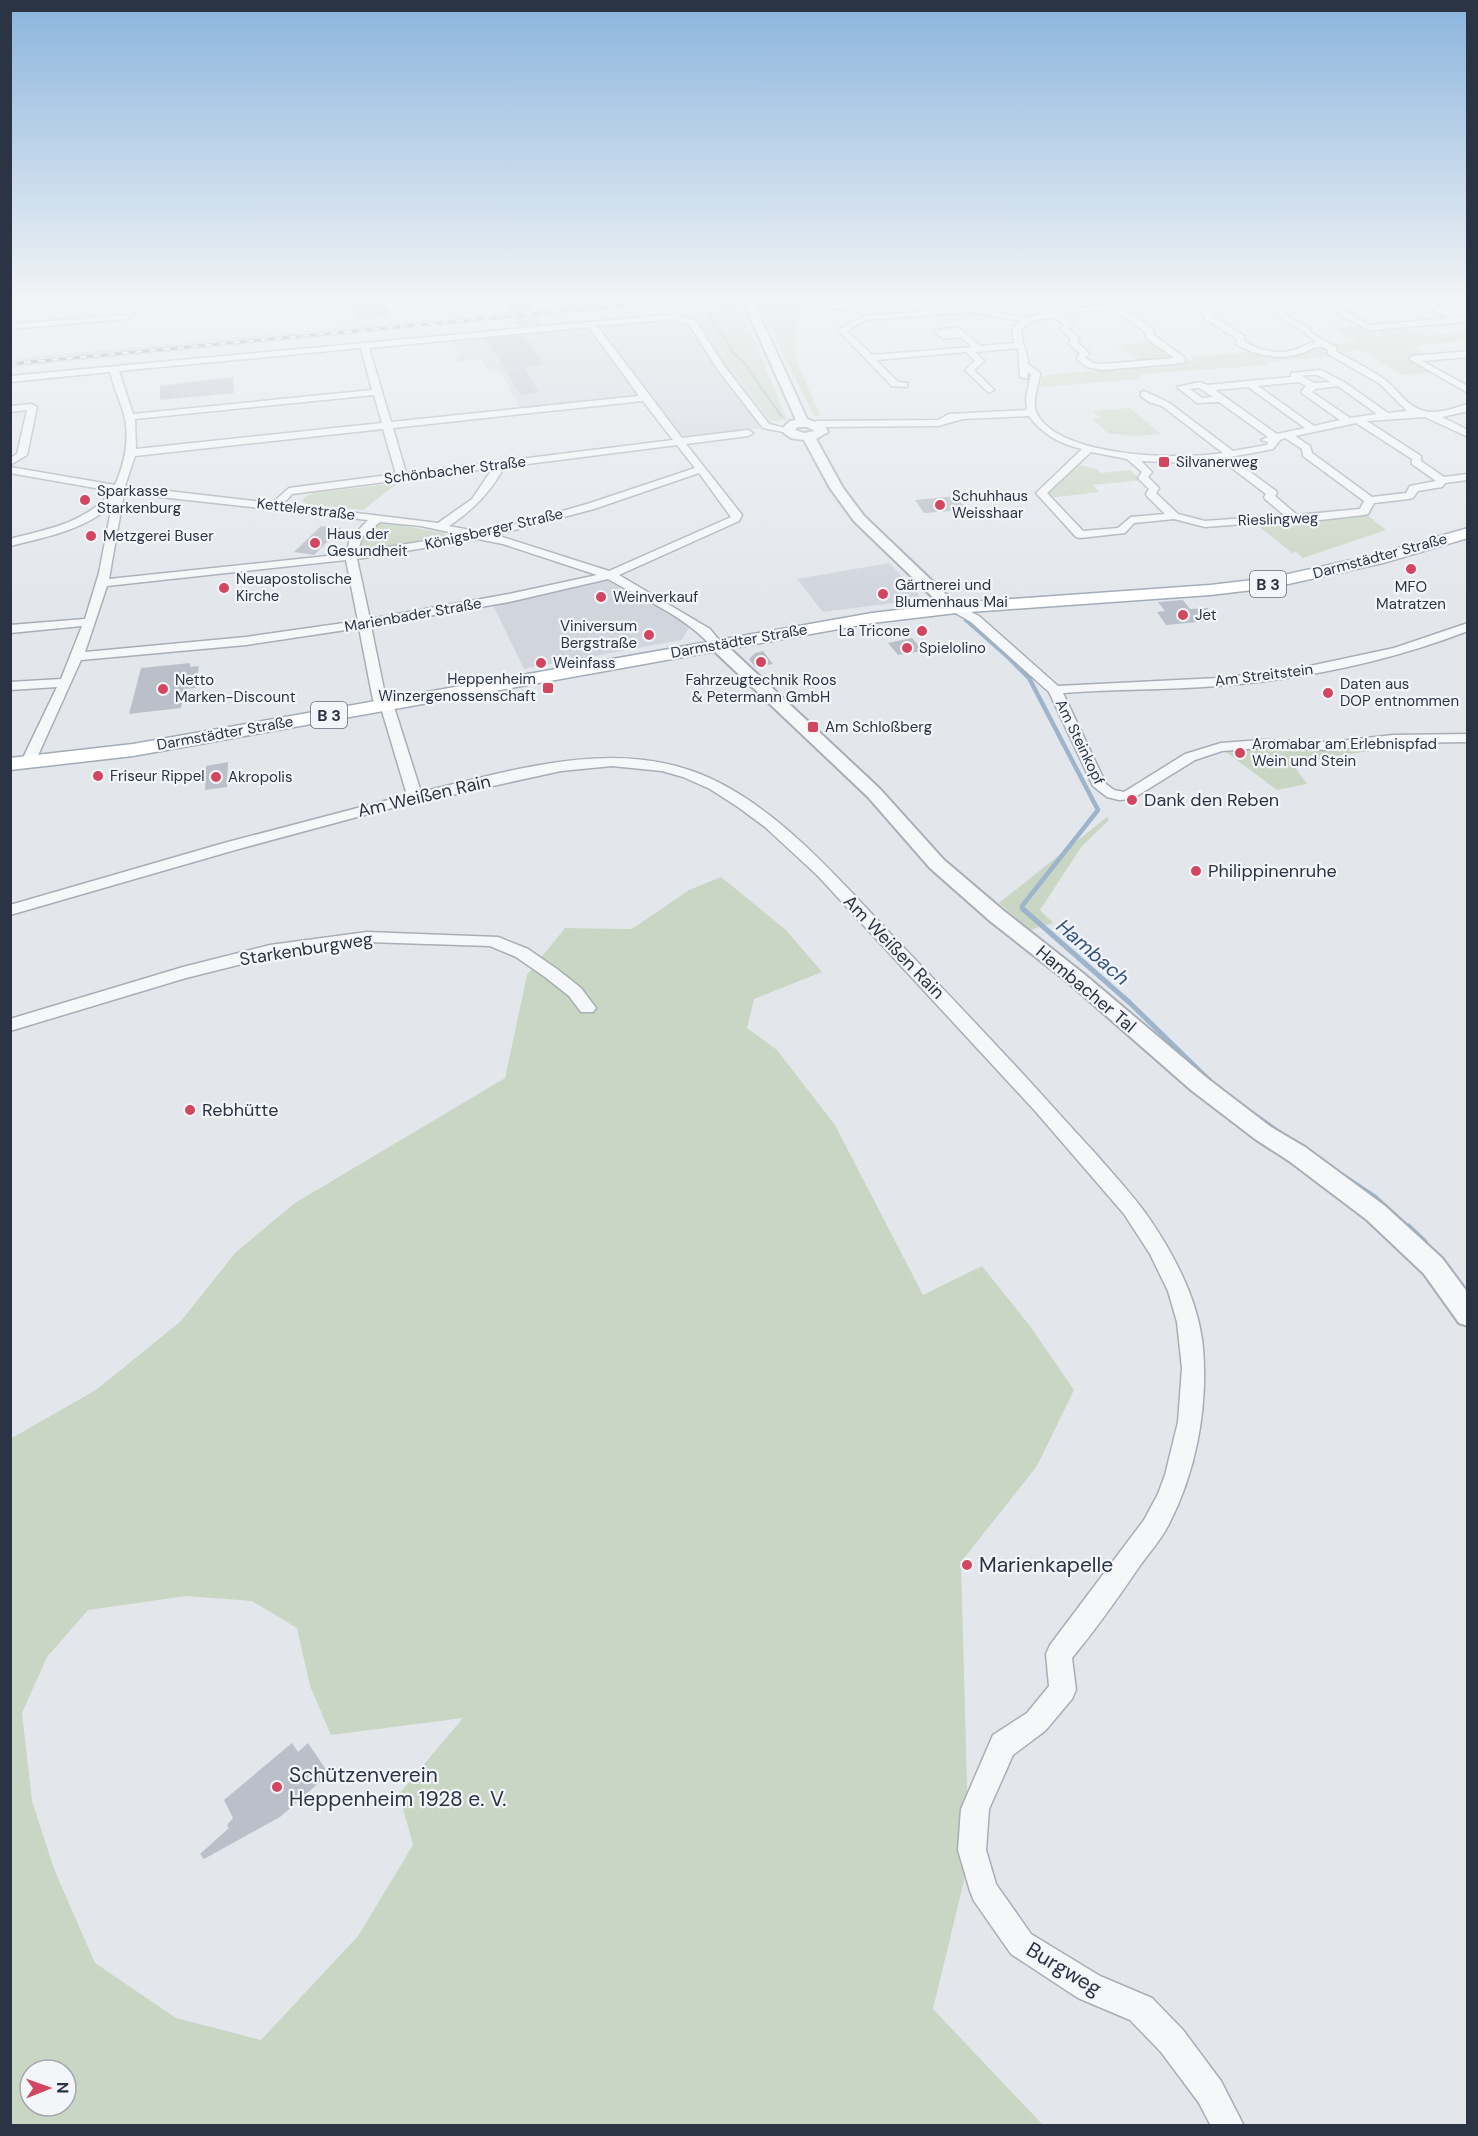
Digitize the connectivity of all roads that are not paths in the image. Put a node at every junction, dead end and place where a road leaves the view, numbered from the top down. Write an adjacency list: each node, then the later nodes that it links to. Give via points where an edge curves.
1 (645, 398): 34 (street)
2 (122, 399): 25 (street)
3 (311, 399): 25 (street)
4 (379, 399): 27 (street)
5 (639, 399): 27 (street)
6 (745, 399): 30 (street, via 766,426)
7 (797, 399): 28 (street)
8 (1032, 399): 22 (street)
9 (1150, 399): 19 (street)
10 (1197, 399): 16 (street)
11 (1221, 399): 16 (street); 33 (street)
12 (1271, 399): 29 (street)
13 (1317, 399): 26 (street)
14 (1360, 399): 24 (street)
15 (1398, 399): 23 (street)
16 (1200, 401): 17 (street)
17 (1189, 402)
18 (1177, 403): 19 (street)
19 (1166, 404): 37 (street)
20 (1467, 407): 23 (street, via 1457,412)
21 (10, 409): 39 (street, via 32,407 22,455)
22 (1032, 412): 28 (street, via 960,417 948,422); 35 (street, via 1036,420 1056,435)
23 (1422, 413): 24 (street); 32 (street)
24 (1386, 415): 26 (street)
25 (129, 417): 36 (street)
26 (1352, 420): 29 (street); 45 (street, via 1417,458 1416,462)
27 (387, 426): 36 (street); 43 (street)
28 (812, 429): 30 (street, via 796,436); 61 (street, via 826,472 854,512 894,554)
29 (1313, 429): 33 (street)
30 (788, 430)
31 (748, 433): 34 (street, Schönbacher Straße)
32 (1467, 434)
33 (1282, 436): 37 (street, via 1270,447); 47 (street, via 1306,448 1306,454)
34 (679, 442): 40 (street, Schönbacher Straße); 41 (street)
35 (1089, 448): 38 (street); 49 (street, Rieslingweg, via 1041,493 1080,535 1121,531 1131,520)
36 (131, 453): 46 (street)
37 (1227, 455): 38 (street, via 1182,460); 50 (street, via 1251,479 1248,486)
38 (1131, 457): 49 (street, via 1147,471 1143,478 1154,488 1151,494)
39 (10, 462)
40 (500, 464): 43 (street, Schönbacher Straße); 54 (street, via 482,496)
41 (700, 469): 56 (street, Königsberger Straße, via 609,501); 59 (street, Marienbader Straße, via 737,514 735,519)
42 (10, 470): 46 (street, Kettelerstraße)
43 (402, 477): 48 (street, Schönbacher Straße, via 289,491)
44 (1467, 477): 45 (street, Rieslingweg)
45 (1442, 480): 47 (street, Rieslingweg, via 1438,485 1414,488 1409,496)
46 (120, 489): 48 (street, Kettelerstraße); 52 (street); 53 (street)
47 (1370, 500): 50 (street, Rieslingweg, via 1364,512)
48 (276, 505): 51 (street, Kettelerstraße)
49 (1174, 516): 50 (street, Rieslingweg, via 1204,524)
50 (1293, 517)
51 (378, 518): 54 (street, Kettelerstraße); 58 (street, via 355,536)
52 (89, 519): 53 (street); 57 (street)
53 (112, 525): 60 (street)
54 (440, 527): 56 (street, Kettelerstraße)
55 (1467, 533): 61 (main road, Darmstädter Straße / B 3, via 1377,559 1270,583)
56 (480, 536): 58 (street, Königsberger Straße); 59 (street, Kettelerstraße)
57 (10, 543)
58 (351, 558): 60 (street, Königsberger Straße); 63 (street)
59 (610, 575): 63 (street, Marienbader Straße, via 498,601); 66 (street, Kettelerstraße, via 688,620)
60 (102, 583): 62 (street)
61 (956, 608): 66 (main road, Darmstädter Straße / B 3); 70 (street, Am Steinkopf, via 975,619)
62 (89, 622): 65 (street); 67 (street)
63 (365, 624): 67 (street, Marienbader Straße, via 246,641); 71 (street)
64 (1467, 627): 70 (street, Am Streitstein, via 1392,653 1292,673 1183,684)
65 (10, 629)
66 (717, 645): 71 (main road, Darmstädter Straße / B 3); 78 (street, Hambacher Tal, via 874,793 937,864 1199,1084 1376,1213 1433,1266)
67 (77, 657): 68 (street)
68 (67, 682): 69 (street); 73 (street)
69 (10, 686)
70 (1055, 690): 72 (street, Am Steinkopf, via 1100,786 1115,796 1127,795 1190,757 1221,747 1331,746 1393,739)
71 (384, 705): 73 (main road, Darmstädter Straße / B 3, via 133,750); 74 (street)
72 (1467, 738)
73 (16, 764)
74 (415, 797): 75 (street, Am Weißen Rain, via 259,837); 79 (street, Am Weißen Rain, via 547,768 613,762 673,769 718,788 777,831 838,888 1057,1123 1153,1238 1173,1278 1189,1324 1193,1367 1188,1432 1177,1473 1160,1516 1092,1615 1059,1654 1063,1690 1036,1722)
75 (10, 910)
76 (587, 1008): 77 (street, Starkenburgweg, via 575,992 551,973 522,953 492,941 367,937 270,951)
77 (10, 1025)
78 (1467, 1315)
79 (1003, 1745): 80 (street, Burgweg, via 975,1809 972,1850 984,1891 1020,1944 1089,1987 1141,2009 1172,2041 1210,2092)
80 (1228, 2126)

